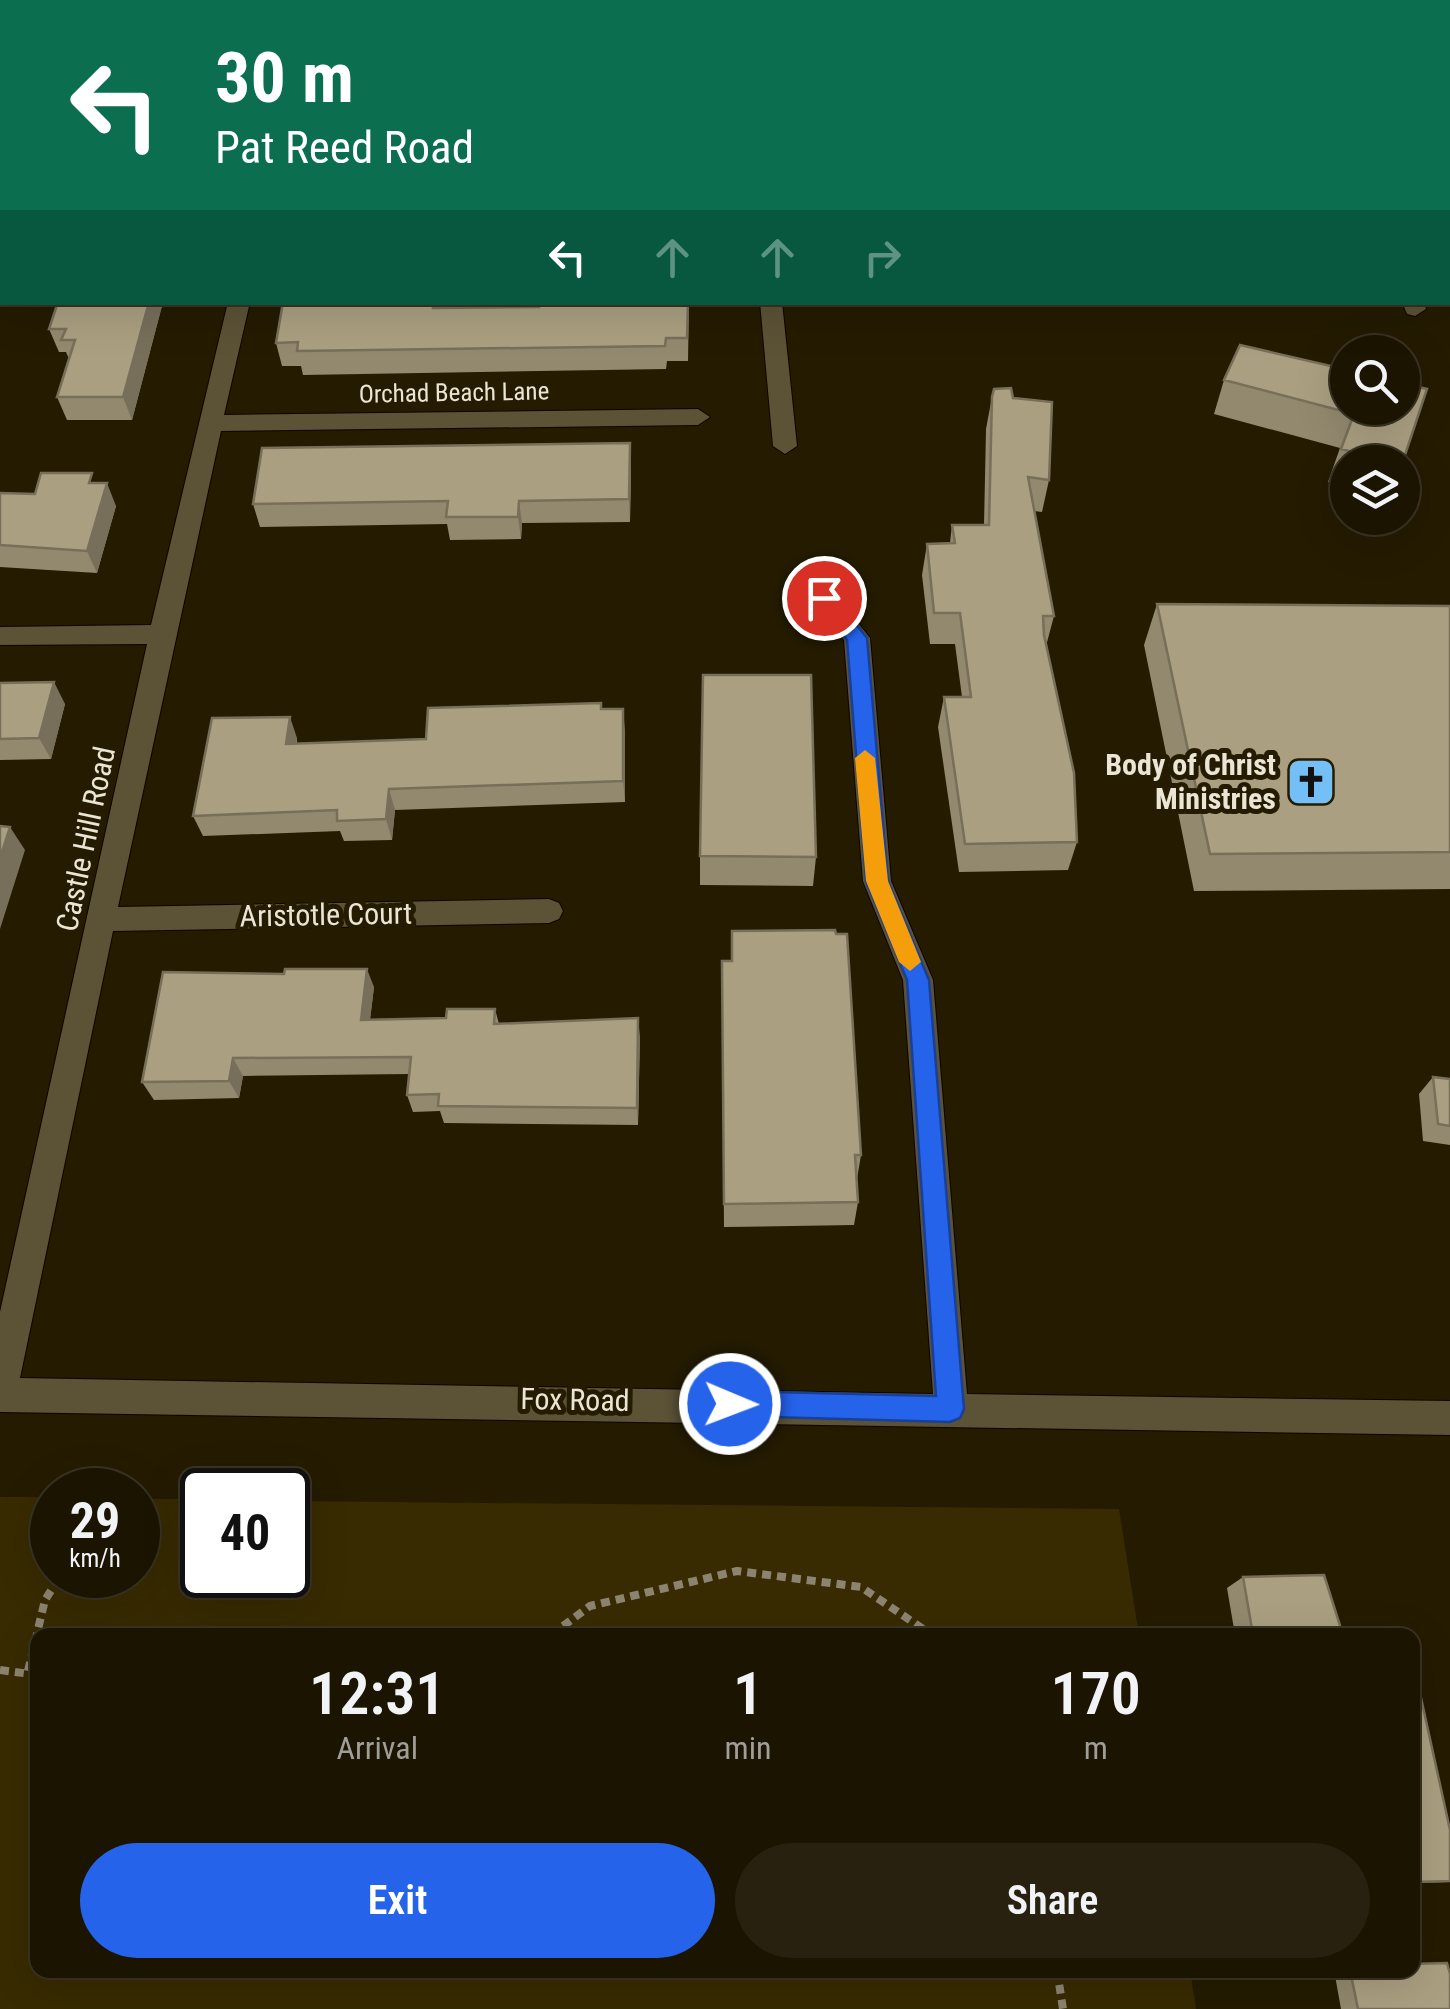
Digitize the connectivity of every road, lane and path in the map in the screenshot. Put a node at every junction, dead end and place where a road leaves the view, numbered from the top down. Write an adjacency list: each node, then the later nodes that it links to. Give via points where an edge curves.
1 (238, 305): 4 (street, Castle Hill Road)
2 (771, 305): 5 (street)
3 (698, 417): 4 (street, Orchad Beach Lane)
4 (211, 423): 7 (street, Castle Hill Road)
5 (785, 446)
6 (824, 598): 12 (street, via 857,638 877,881 918,980)
7 (162, 634): 8 (street); 10 (street, Castle Hill Road)
8 (0, 636)
9 (549, 911): 10 (street, Aristotle Court)
10 (102, 919): 11 (street, Castle Hill Road)
11 (0, 1393): 12 (street, Fox Road)
12 (950, 1409): 13 (street, Fox Road)
13 (1449, 1421)
14 (46, 1598): 15 (path)
15 (40, 1628)
16 (560, 1628): 17 (path, via 590,1606 737,1570 861,1586)
17 (922, 1628)
18 (0, 1670): 19 (path)
19 (30, 1673)
20 (1058, 1978): 21 (path)
21 (1062, 2009)

